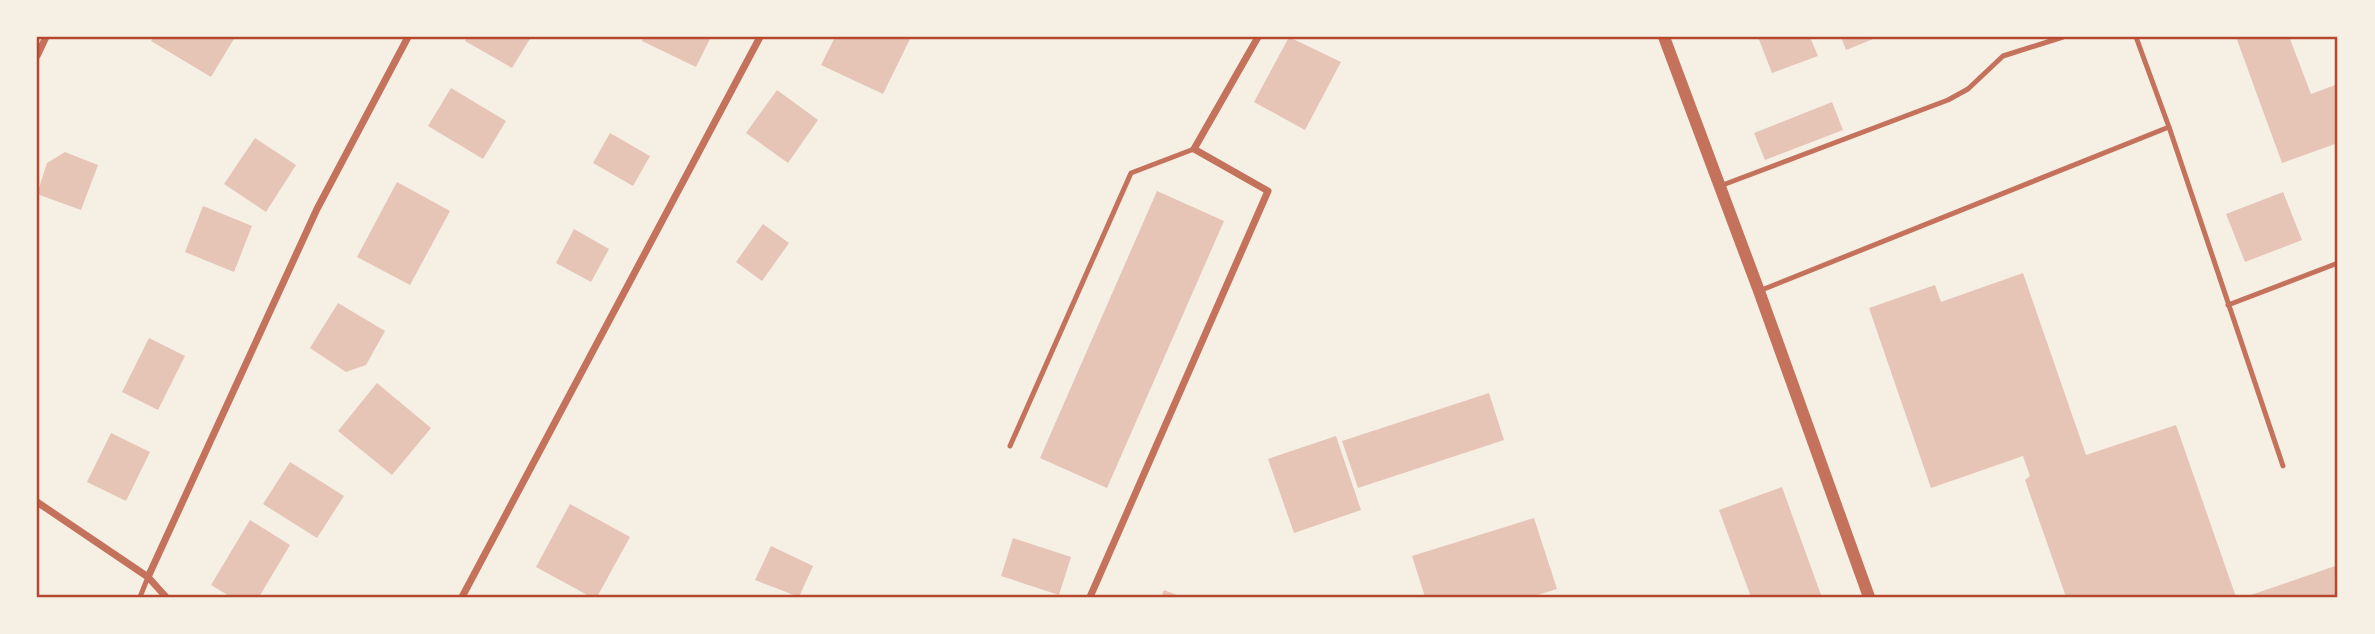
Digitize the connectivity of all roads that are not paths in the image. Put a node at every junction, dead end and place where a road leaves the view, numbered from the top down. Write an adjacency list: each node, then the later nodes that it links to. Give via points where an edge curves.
1 (46, 37): 8 (street)
2 (408, 37): 18 (street, via 317,209)
3 (760, 37): 21 (street)
4 (1258, 37): 10 (street)
5 (1664, 37): 11 (street)
6 (2063, 37): 11 (lane, via 2003,56 1968,89 1948,100)
7 (2136, 37): 9 (lane)
8 (37, 56)
9 (2169, 127): 13 (lane); 14 (lane)
10 (1194, 149): 15 (lane, via 1131,173); 22 (street, via 1268,191)
11 (1720, 186): 13 (street)
12 (2338, 263): 14 (lane)
13 (1759, 291): 23 (street)
14 (2228, 305): 16 (lane)
15 (1010, 446)
16 (2284, 466)
17 (37, 502): 18 (street)
18 (148, 577): 19 (lane); 20 (street)
19 (141, 597)
20 (166, 597)
21 (462, 597)
22 (1090, 597)
23 (1869, 597)

